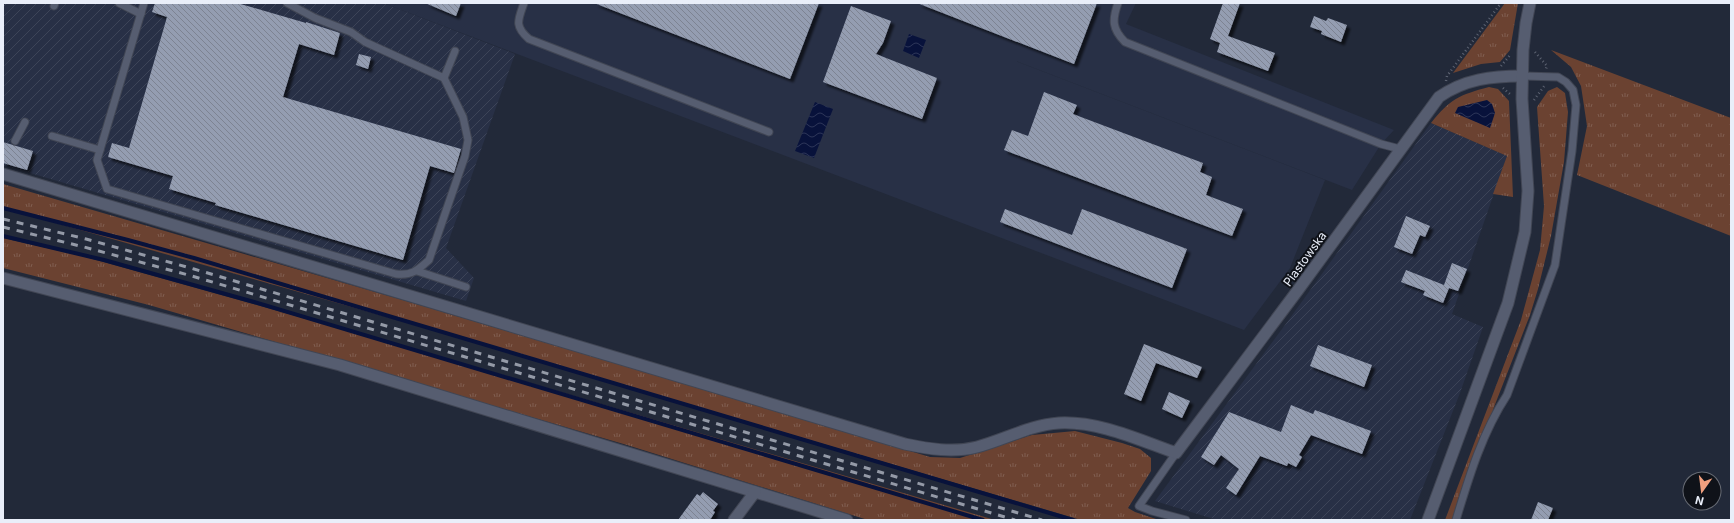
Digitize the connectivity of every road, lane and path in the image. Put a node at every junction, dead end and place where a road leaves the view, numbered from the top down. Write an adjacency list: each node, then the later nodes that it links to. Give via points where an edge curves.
1 (119, 3): 8 (lane)
2 (144, 3): 8 (lane)
3 (287, 3): 13 (lane)
4 (524, 3): 17 (lane, via 518,21 521,32 529,39)
5 (1118, 3): 21 (lane, via 1114,24 1118,35 1129,44)
6 (1501, 3): 14 (path, via 1447,76 1446,80)
7 (1530, 3): 11 (street)
8 (141, 14): 20 (lane)
9 (1533, 49): 12 (path, via 1547,66)
10 (455, 51): 13 (lane)
11 (1522, 76): 12 (lane); 14 (street, Piastowska, via 1486,77); 15 (street)
12 (1546, 76): 15 (path, via 1546,85 1534,99); 32 (lane, via 1566,82 1573,90 1576,105 1572,151 1555,265 1507,395 1497,410 1472,469)
13 (444, 78): 23 (lane, via 463,117 468,140 465,156 429,260)
14 (1451, 88): 21 (street, Piastowska, via 1434,102)
15 (1522, 99): 31 (street, via 1528,191 1525,232 1508,303)
16 (25, 122): 19 (lane)
17 (769, 132)
18 (52, 136): 20 (lane)
19 (15, 141)
20 (100, 150): 23 (lane, via 98,160 107,189 396,274 406,276)
21 (1400, 150): 26 (street, Piastowska)
22 (3, 174): 26 (street, via 905,444 940,450 958,450 977,447 1036,427 1079,423 1099,427)
23 (417, 271): 25 (lane)
24 (3, 278): 27 (street, via 340,365)
25 (466, 287)
26 (1176, 453): 30 (lane, Piastowska, via 1139,506 1152,512)
27 (755, 492): 28 (street); 29 (street)
28 (734, 520)
29 (847, 520)
30 (1186, 520)
31 (1428, 520)
32 (1456, 520)

